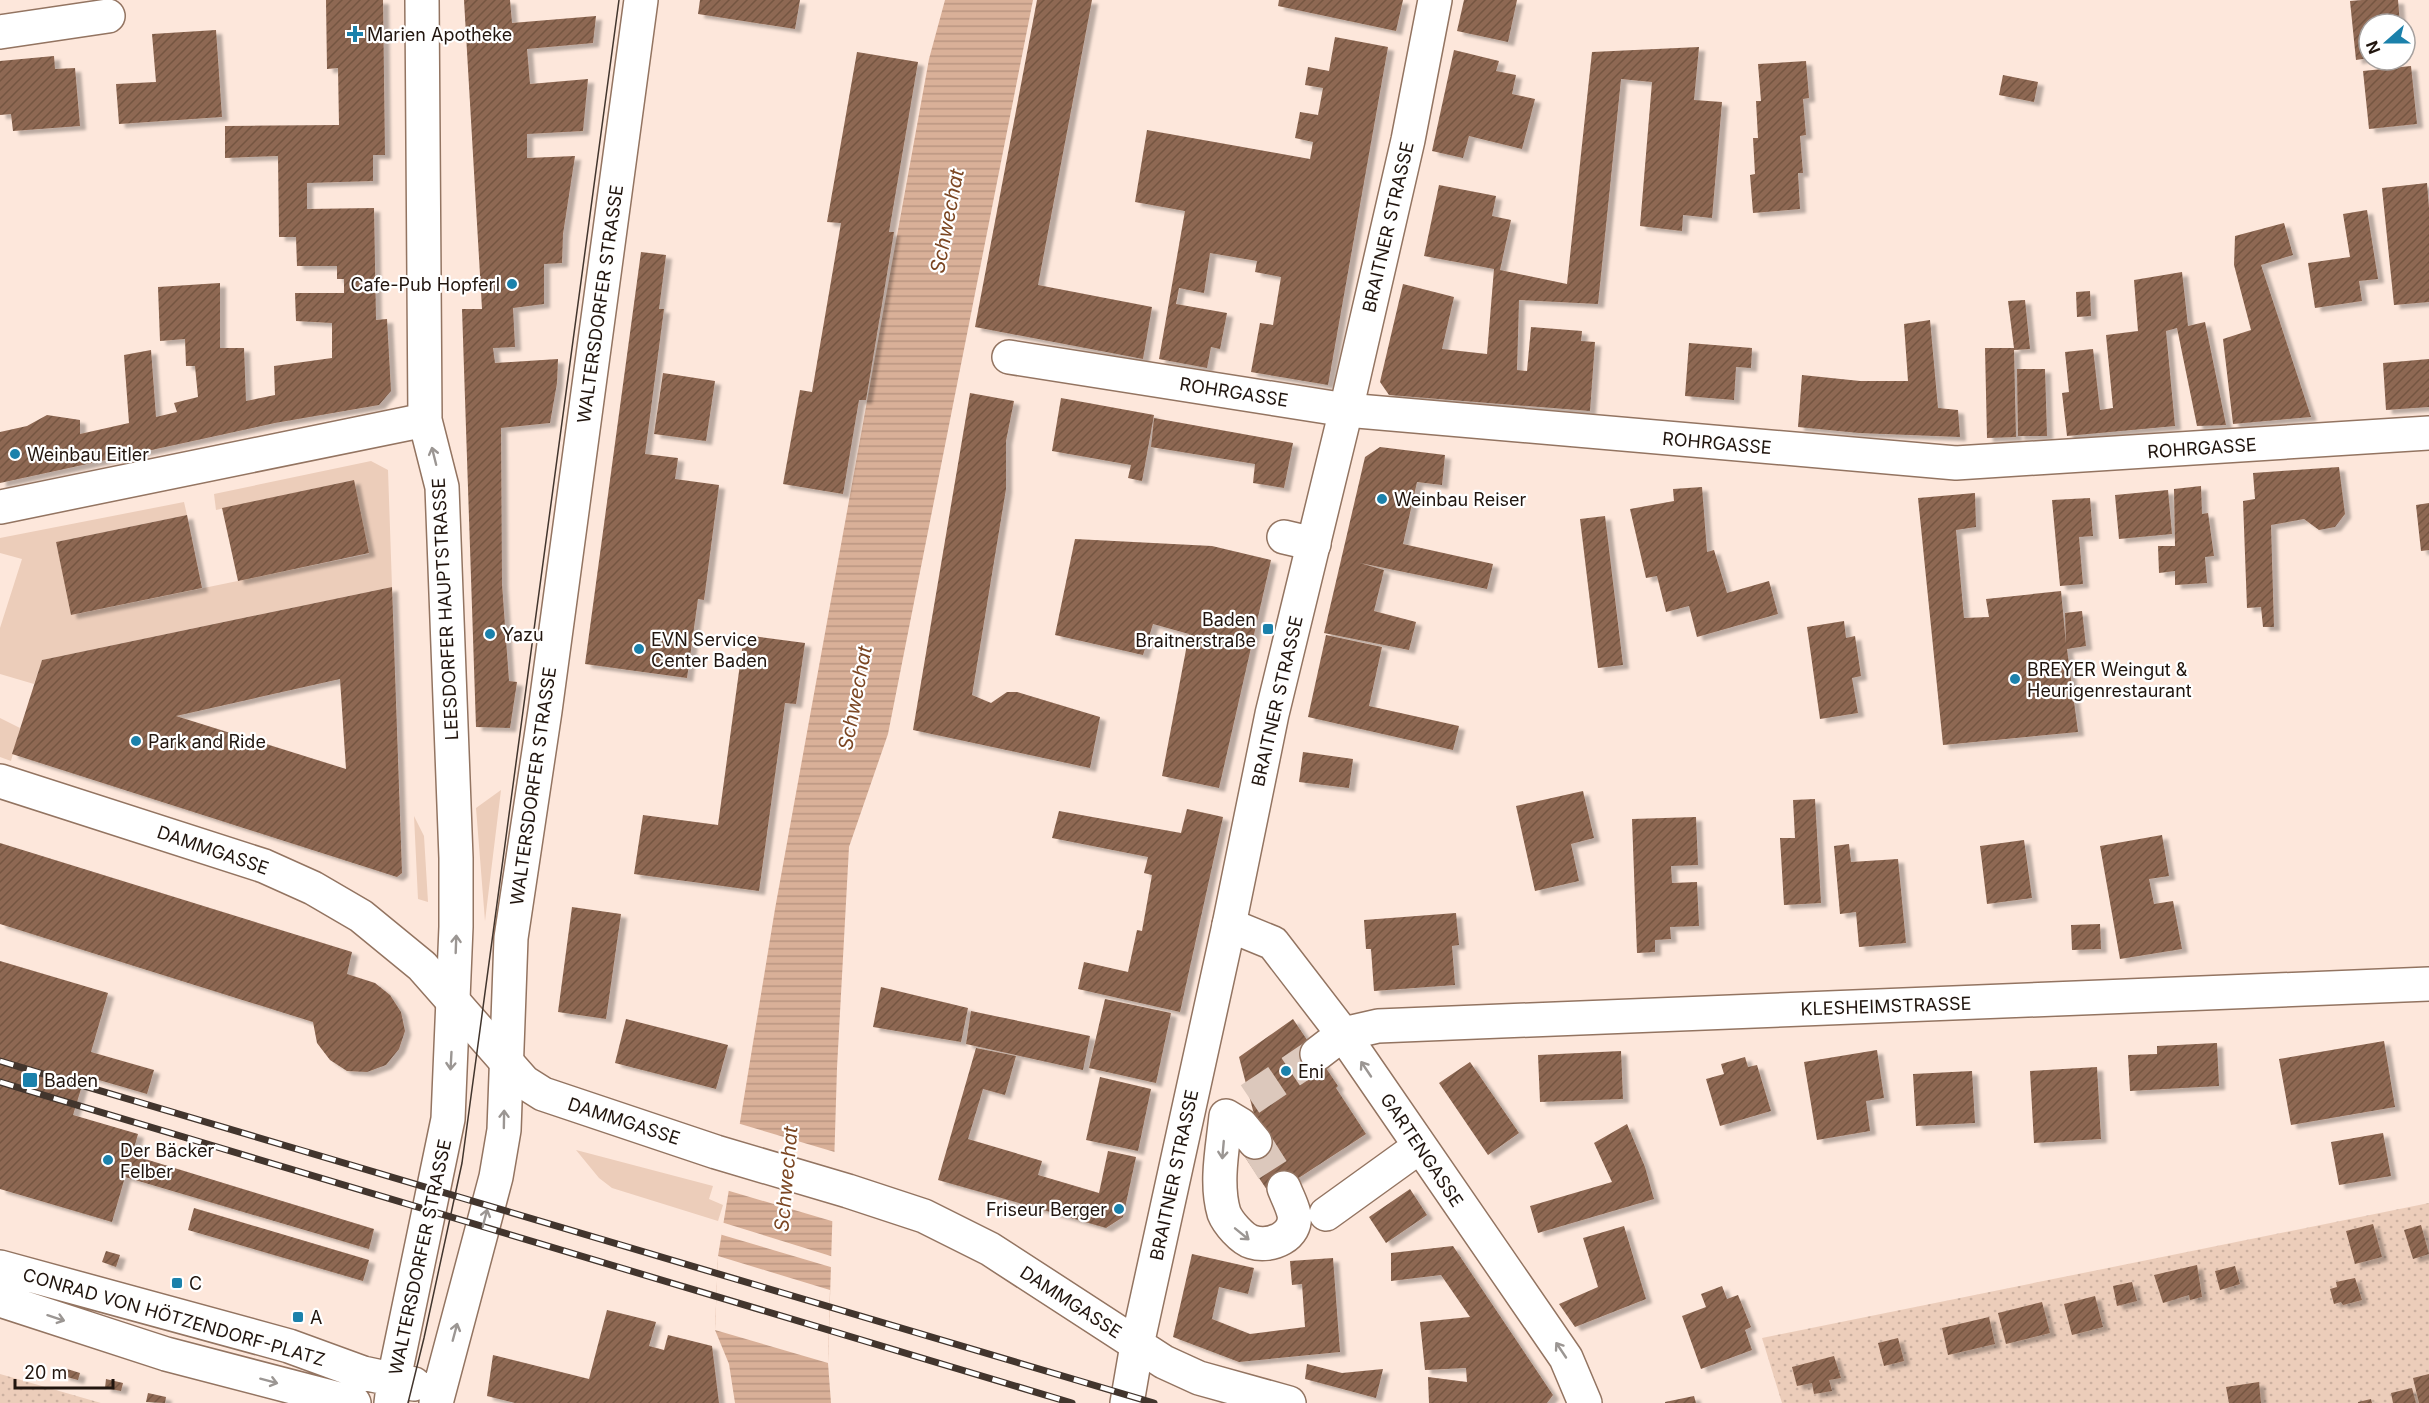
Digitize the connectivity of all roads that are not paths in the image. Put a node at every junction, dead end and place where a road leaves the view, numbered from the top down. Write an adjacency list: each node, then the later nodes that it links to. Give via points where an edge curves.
1 (422, 0): 8 (street, LEESDORFER HAUPTSTRASSE)
2 (641, 0): 17 (street, WALTERSDORFER STRASSE, via 511,938)
3 (1435, 0): 7 (street, BRAITNER STRASSE)
4 (108, 16): 5 (street)
5 (0, 32)
6 (1010, 357): 7 (street, ROHRGASSE)
7 (1346, 410): 9 (street, ROHRGASSE, via 1956,463); 12 (street, BRAITNER STRASSE, via 1299,540 1272,714)
8 (425, 420): 10 (street); 14 (street, LEESDORFER HAUPTSTRASSE, one-way to 8, via 456,858 442,487)
9 (2429, 433)
10 (0, 507)
11 (0, 781): 14 (street, DAMMGASSE, via 264,867 314,888 361,916 422,966)
12 (1229, 925): 15 (street, GARTENGASSE, via 1273,943); 18 (street, BRAITNER STRASSE)
13 (2429, 984): 15 (street, KLESHEIMSTRASSE, via 1378,1026)
14 (454, 1002): 17 (street, DAMMGASSE); 27 (street, WALTERSDORFER STRASSE, one-way to 27, via 448,1119)
15 (1343, 1034): 16 (street); 21 (street, GARTENGASSE, one-way to 15)
16 (1317, 1054)
17 (505, 1061): 26 (street, DAMMGASSE, via 524,1082 543,1094 924,1216 990,1249); 28 (street, WALTERSDORFER STRASSE, one-way to 17, via 496,1177 504,1130)
18 (1188, 1107): 19 (street); 26 (street, BRAITNER STRASSE)
19 (1238, 1108): 20 (street, via 1241,1125); 22 (street, one-way to 22, via 1220,1183 1224,1213 1234,1228 1252,1242 1285,1238 1293,1228 1294,1214)
20 (1255, 1142)
21 (1419, 1147): 23 (street); 32 (street, GARTENGASSE, one-way to 21, via 1566,1358)
22 (1284, 1188)
23 (1326, 1214)
24 (0, 1268): 27 (street, CONRAD VON HÖTZENDORF-PLATZ, via 289,1346 363,1373)
25 (0, 1300): 29 (street, CONRAD VON HÖTZENDORF-PLATZ, one-way to 29, via 166,1354)
26 (1137, 1345): 30 (street, BRAITNER STRASSE); 31 (street, DAMMGASSE, via 1199,1378)
27 (392, 1391): 28 (street, CONRAD VON HÖTZENDORF-PLATZ)
28 (438, 1396)
29 (354, 1403)
30 (1127, 1403)
31 (1289, 1403)
32 (1585, 1403)

